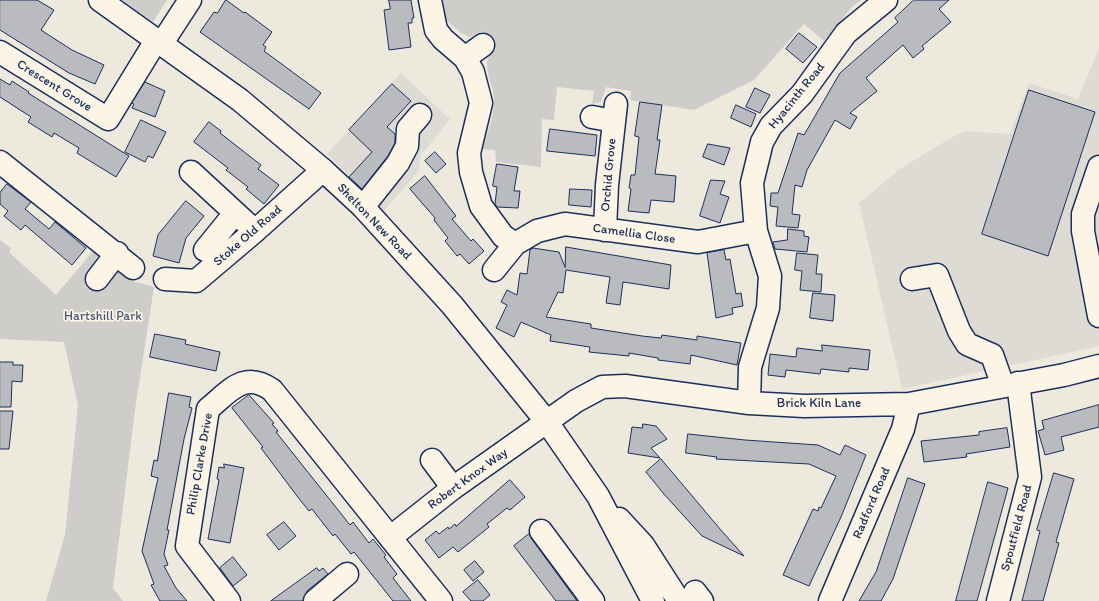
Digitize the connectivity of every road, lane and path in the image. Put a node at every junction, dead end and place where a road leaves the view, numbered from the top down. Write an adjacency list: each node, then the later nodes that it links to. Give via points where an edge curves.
1 (100, 0): 5 (street, Shelton New Road)
2 (190, 0): 5 (street, Crescent Grove)
3 (430, 0): 8 (street, via 436,30)
4 (886, 0): 19 (street, Hyacinth Road, via 846,33 802,94 771,126 762,142 752,183)
5 (160, 41): 7 (street, Crescent Grove, via 112,122); 13 (street, Shelton New Road, via 240,100)
6 (483, 45): 8 (street)
7 (0, 52)
8 (465, 58): 20 (street, via 474,72 481,103 469,153 471,172 481,206 503,236)
9 (420, 115): 15 (street, via 408,129 407,146 398,163)
10 (592, 118): 17 (street, Orchid Grove, via 615,113 607,185)
11 (0, 162): 22 (street)
12 (1099, 167): 23 (street, via 1083,214 1083,231)
13 (323, 170): 15 (street, Shelton New Road); 18 (street, Stoke Old Road)
14 (190, 172): 16 (street)
15 (363, 208): 34 (street, Shelton New Road, via 452,305)
16 (235, 213): 18 (street); 21 (street)
17 (606, 230): 19 (street, Camellia Close, via 698,242); 20 (street, Camellia Close, via 565,224 537,230)
18 (255, 231): 27 (street, Stoke Old Road, via 191,286)
19 (756, 231): 32 (street, Hyacinth Road, via 770,276 768,308 750,367)
20 (515, 244): 25 (street, Camellia Close)
21 (205, 250)
22 (117, 253): 24 (street); 26 (street)
23 (1095, 260): 29 (street)
24 (133, 268)
25 (494, 270)
26 (97, 279)
27 (165, 279)
28 (912, 279): 31 (street, Spoutfield Road, via 937,275 958,331 967,344 992,355)
29 (1099, 316)
30 (1099, 366): 31 (street, Brick Kiln Lane)
31 (1010, 384): 33 (street, Brick Kiln Lane); 48 (street, Spoutfield Road, via 1030,477)
32 (750, 403): 33 (street, Brick Kiln Lane, via 804,406); 34 (street, Brick Kiln Lane, via 625,386 602,387 587,393)
33 (910, 404): 47 (street, Radford Road, via 903,429)
34 (547, 422): 36 (street, Robert Knox Way); 37 (street, Shelton New Road)
35 (432, 460): 36 (street)
36 (453, 488): 39 (street, Robert Knox Way)
37 (598, 496): 41 (street, Shelton New Road); 46 (street, Shelton New Road)
38 (540, 531): 45 (street)
39 (391, 537): 42 (street, Philip Clarke Drive, via 272,390 261,382 239,384 208,409 187,546); 44 (street, Philip Clarke Drive)
40 (347, 574): 43 (street)
41 (692, 598)
42 (228, 601)
43 (315, 601)
44 (441, 601)
45 (593, 601)
46 (653, 601)
47 (830, 601)
48 (998, 601)

